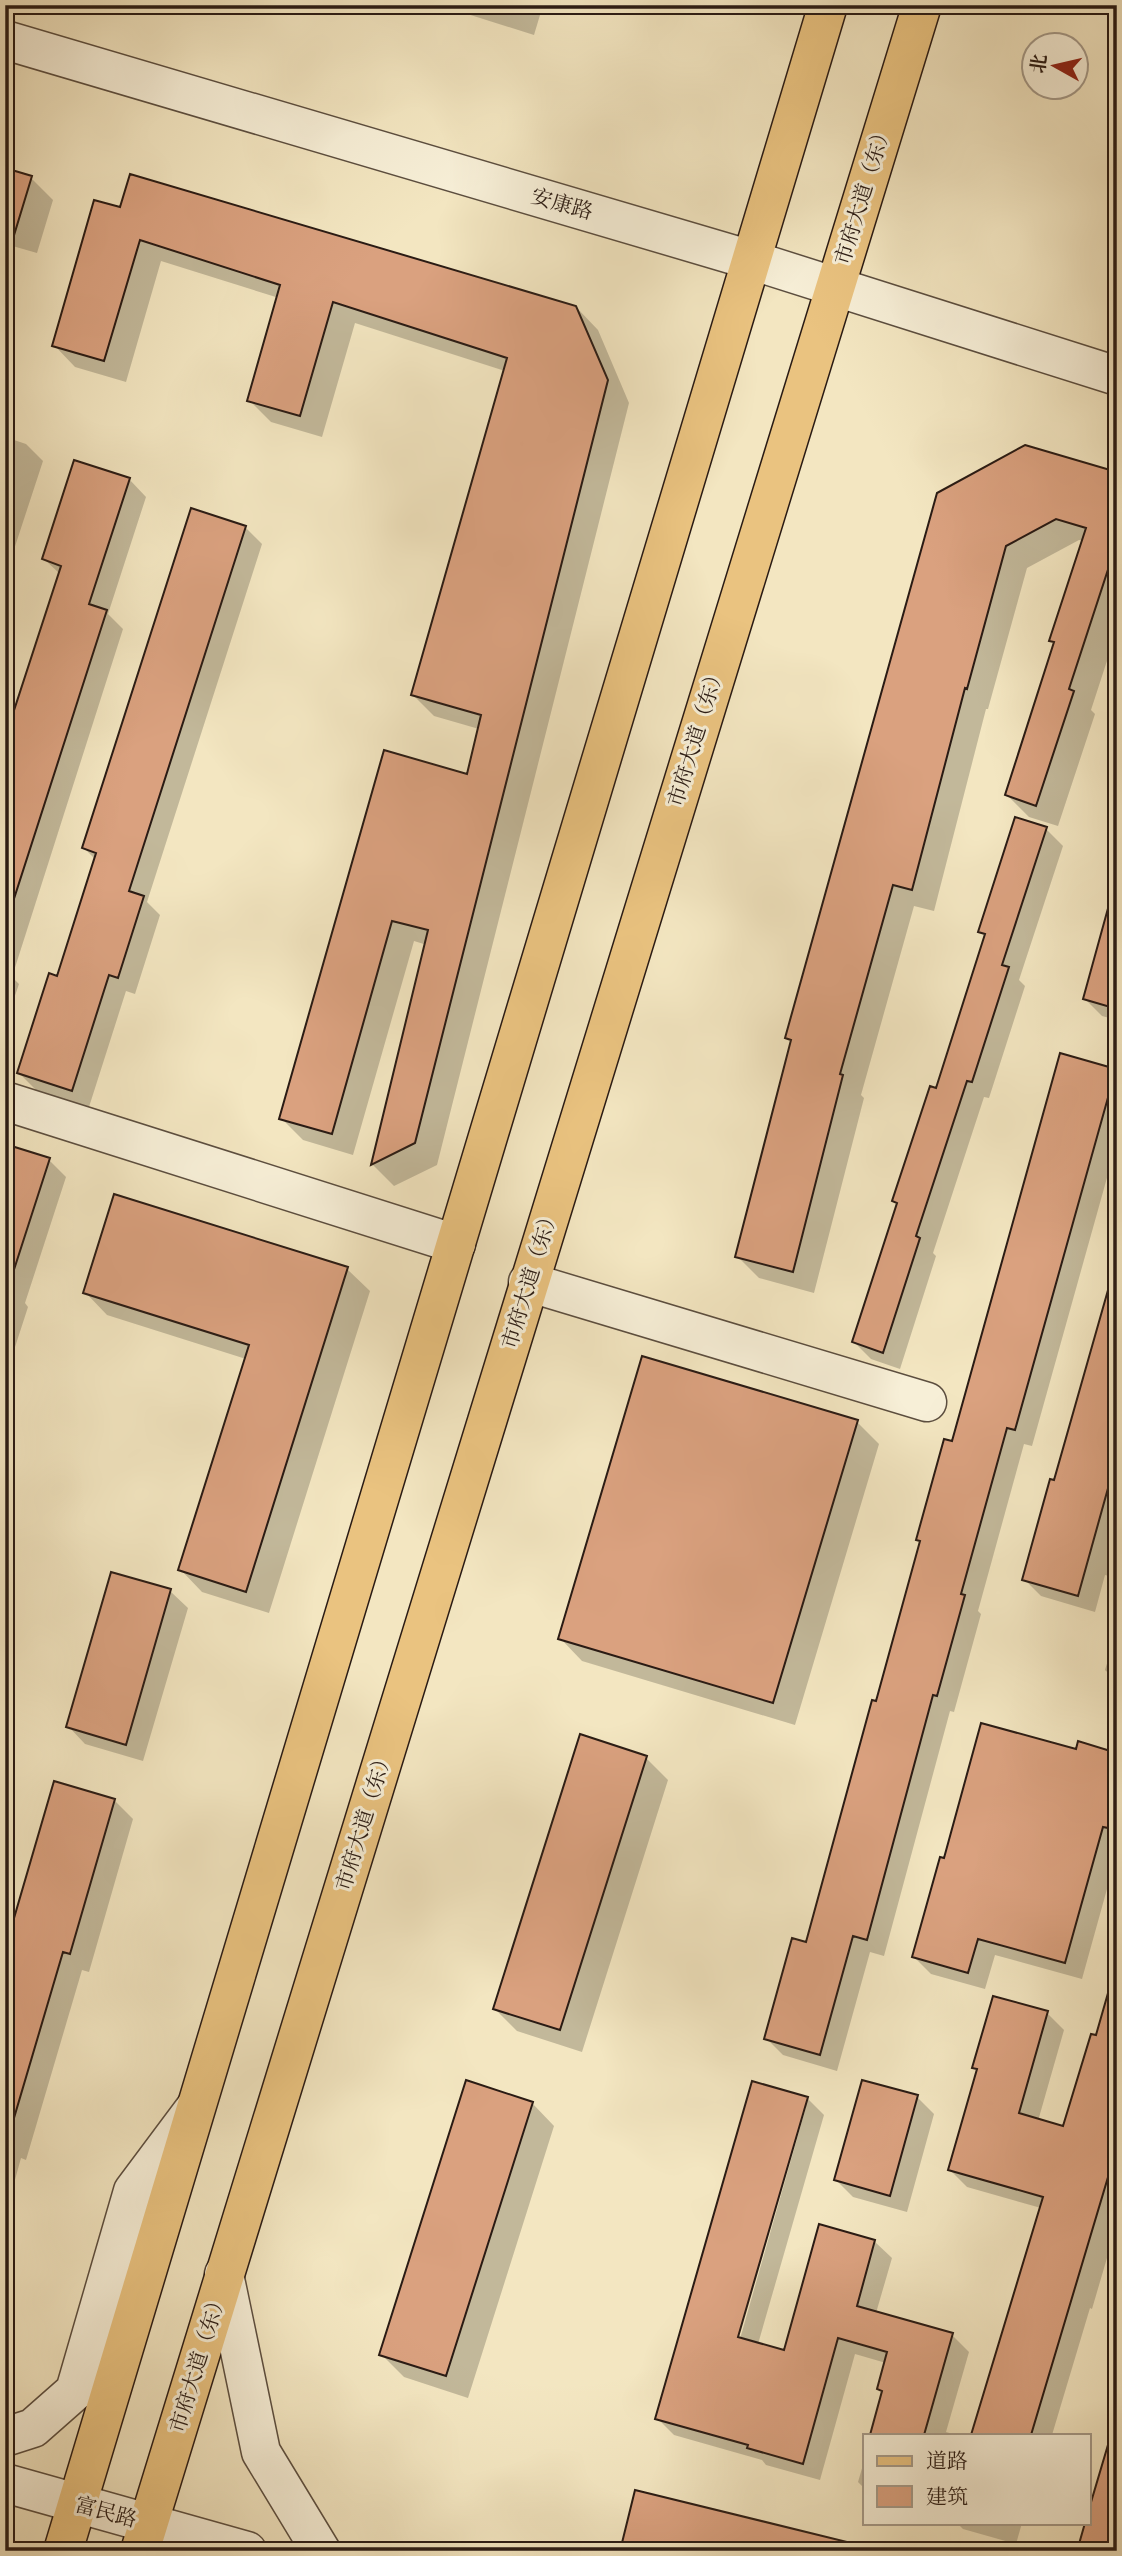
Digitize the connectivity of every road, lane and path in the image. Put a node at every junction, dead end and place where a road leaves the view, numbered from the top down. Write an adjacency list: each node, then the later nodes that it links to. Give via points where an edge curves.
1 (828, 5): 4 (main road)
2 (922, 5): 5 (main road, 市府大道（东）)
3 (5, 40): 4 (street, 安康路)
4 (751, 260): 5 (street, 安康路); 8 (main road)
5 (834, 286): 6 (street, 安康路); 9 (main road, 市府大道（东）)
6 (1117, 376)
7 (5, 1101): 8 (street)
8 (456, 1244): 11 (main road)
9 (528, 1282): 10 (street); 12 (main road, 市府大道（东）)
10 (927, 1402)
11 (197, 2106): 13 (street, via 133,2191 75,2391 33,2428); 15 (main road)
12 (225, 2274): 16 (main road, 市府大道（东）); 19 (street, via 261,2452)
13 (5, 2437)
14 (5, 2483): 15 (street, 富民路)
15 (77, 2505): 16 (street, 富民路); 17 (main road)
16 (144, 2537): 18 (street, 富民路)
17 (63, 2551)
18 (247, 2551)
19 (321, 2551)

